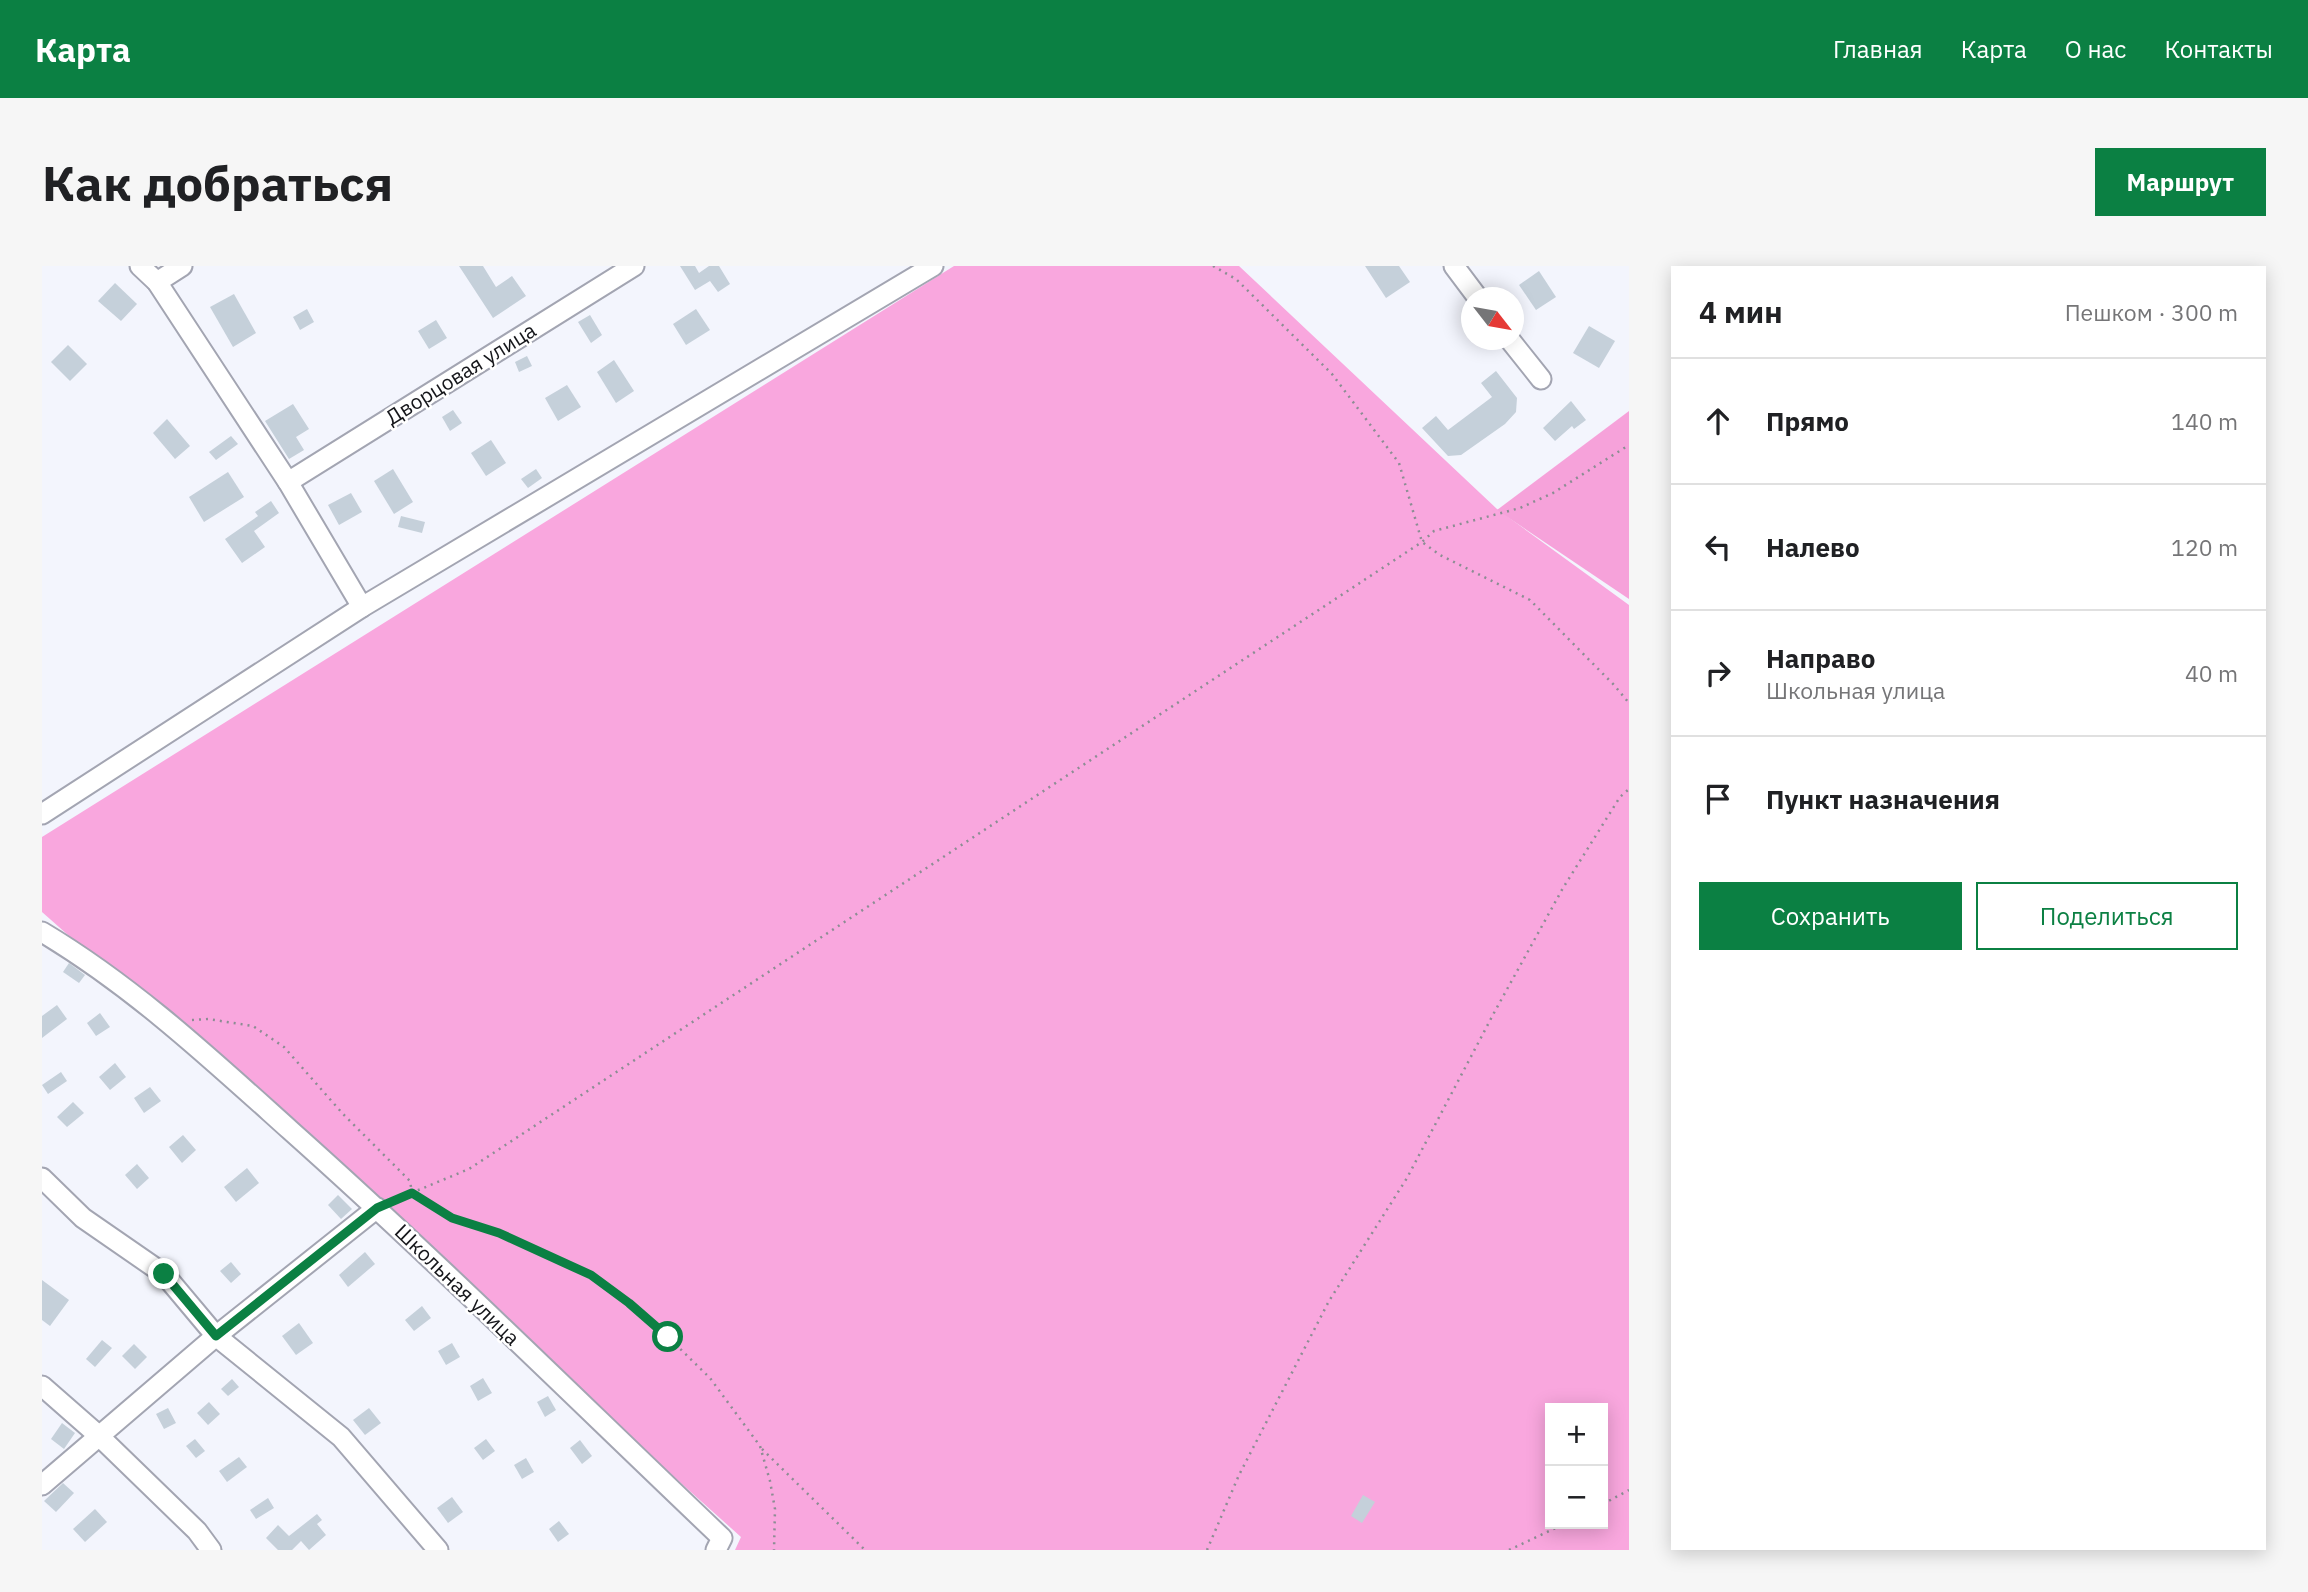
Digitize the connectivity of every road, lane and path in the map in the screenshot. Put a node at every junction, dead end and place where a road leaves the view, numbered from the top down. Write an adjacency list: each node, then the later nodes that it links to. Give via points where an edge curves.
1 (140, 266): 7 (street)
2 (181, 266): 7 (street)
3 (634, 266): 12 (street, Дворцовая улица)
4 (933, 266): 14 (street)
5 (1213, 266): 13 (path, via 1236,279 1332,374 1399,463)
6 (1454, 266): 8 (street)
7 (156, 282): 12 (street)
8 (1470, 287)
9 (1518, 350): 10 (street)
10 (1541, 379)
11 (1629, 445): 13 (path, via 1553,493 1520,508 1434,531)
12 (288, 482): 14 (street)
13 (1422, 542): 15 (path, via 1530,600); 21 (path, via 469,1170)
14 (362, 607): 17 (street)
15 (1629, 703)
16 (1629, 789): 36 (path, via 1563,888 1407,1178 1329,1301 1239,1475)
17 (42, 814)
18 (42, 932): 19 (street, Школьная улица)
19 (169, 1022): 21 (path, via 208,1019 253,1026 284,1047 410,1181); 22 (street, Школьная улица)
20 (42, 1178): 23 (street, via 83,1218 164,1274)
21 (412, 1193): 22 (path); 26 (path, via 452,1218 499,1233 591,1275 629,1303 710,1378)
22 (377, 1208): 23 (street); 33 (street, Школьная улица, via 722,1538)
23 (216, 1336): 25 (street); 32 (street, via 341,1437)
24 (42, 1386): 25 (street)
25 (98, 1435): 27 (street); 31 (street)
26 (760, 1446): 34 (path, via 775,1509); 35 (path)
27 (42, 1485)
28 (1629, 1490): 29 (path)
29 (1608, 1501)
30 (1553, 1529): 37 (path)
31 (211, 1550)
32 (438, 1550)
33 (716, 1550)
34 (774, 1550)
35 (865, 1550)
36 (1207, 1550)
37 (1509, 1550)

